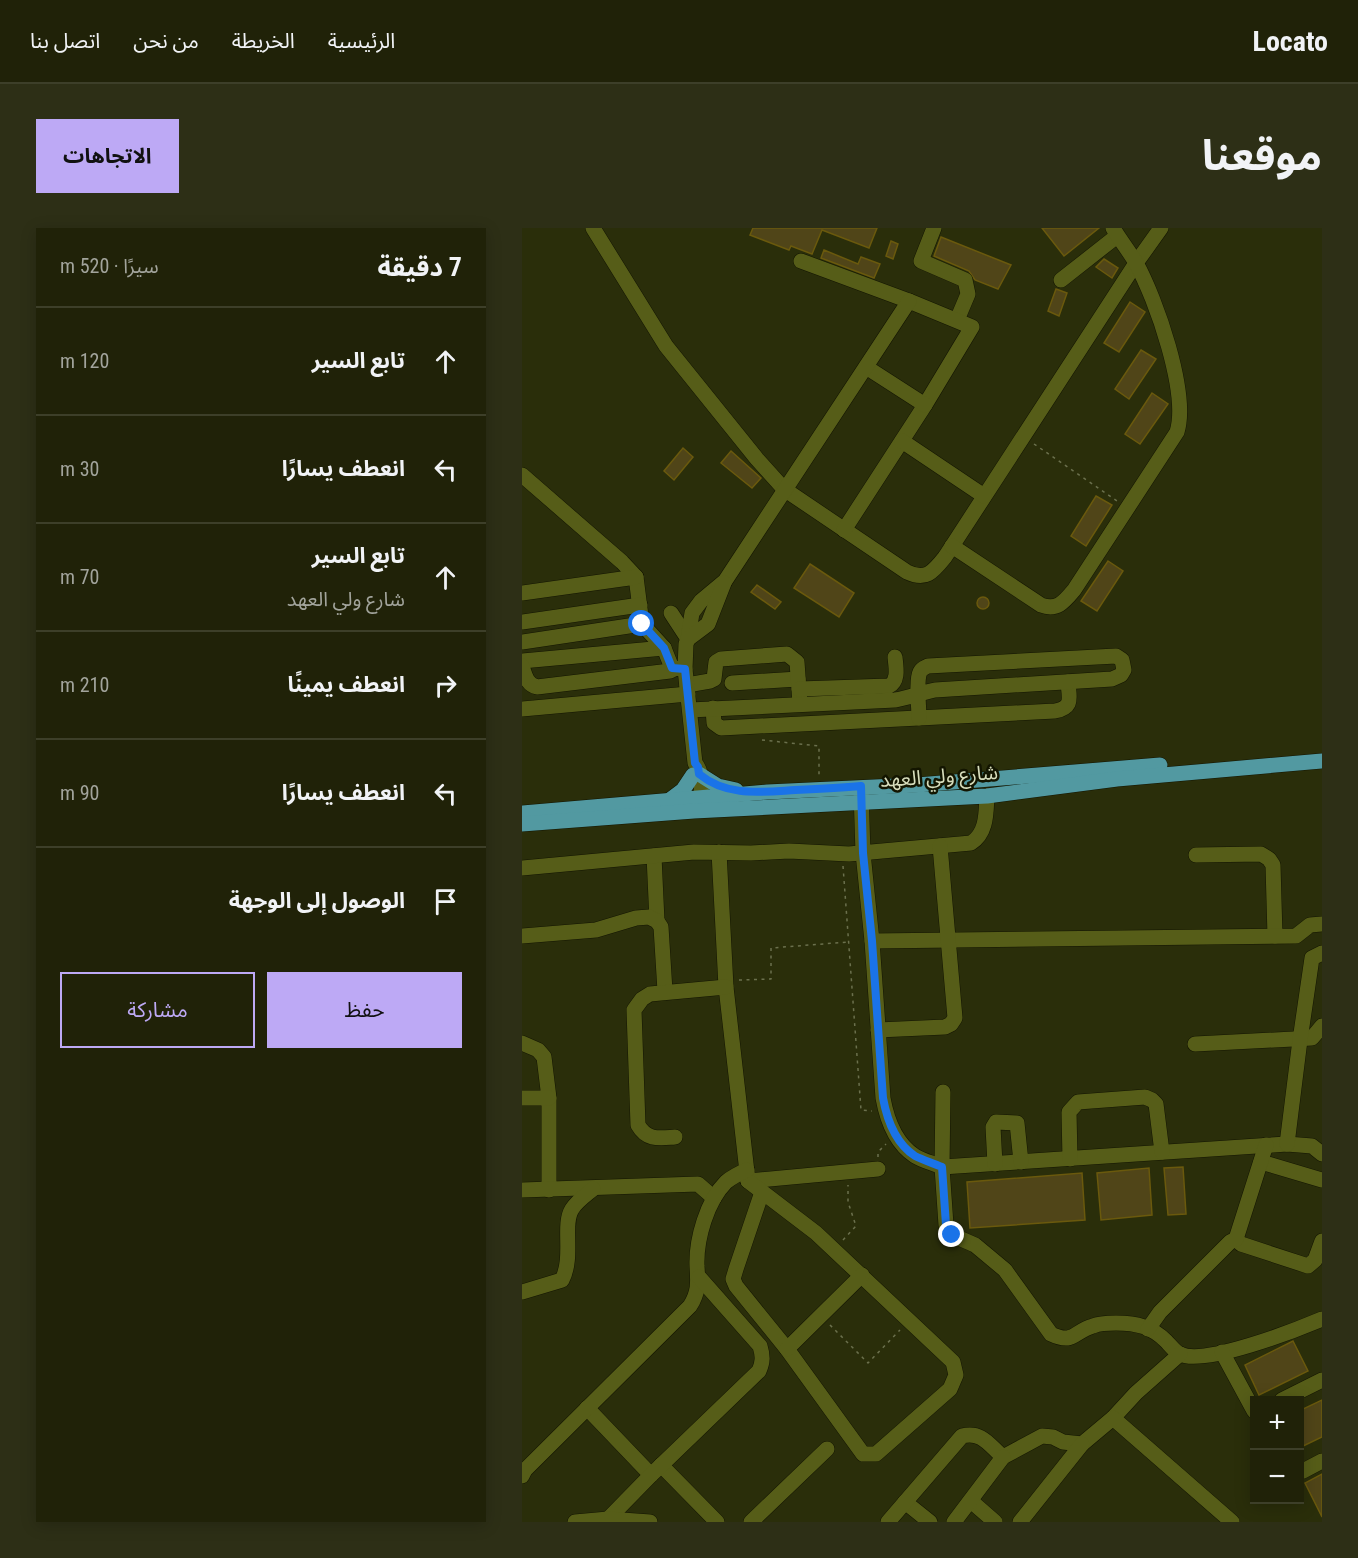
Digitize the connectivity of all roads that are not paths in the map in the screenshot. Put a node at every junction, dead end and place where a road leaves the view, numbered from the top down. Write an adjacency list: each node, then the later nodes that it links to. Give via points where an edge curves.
1 (593, 228): 14 (street, via 666,346)
2 (934, 228): 9 (street, via 921,261 965,280 968,294)
3 (1161, 228): 6 (street)
4 (1115, 232): 6 (street); 7 (street)
5 (801, 261): 8 (street)
6 (1136, 263): 15 (street); 17 (street, via 1163,328 1181,411 1177,432 1127,509 1074,590 1058,607 1041,605)
7 (1061, 280)
8 (909, 301): 9 (street); 10 (street)
9 (957, 320): 11 (street, via 972,327)
10 (866, 367): 11 (street); 14 (street)
11 (925, 405): 12 (street)
12 (902, 441): 15 (street); 16 (street)
13 (522, 475): 18 (street)
14 (784, 489): 16 (street); 19 (street)
15 (984, 495): 17 (street)
16 (844, 530): 17 (street, via 920,577 937,567)
17 (952, 546)
18 (636, 577): 20 (street); 21 (street)
19 (725, 581): 25 (street, via 708,624); 25 (street, via 692,613)
20 (522, 593)
21 (640, 605): 23 (street); 24 (street)
22 (671, 613): 25 (street)
23 (522, 622)
24 (642, 624): 26 (street); 27 (street)
25 (688, 639): 31 (street)
26 (522, 642)
27 (664, 648): 29 (street); 31 (street)
28 (896, 657): 34 (street, via 896,679 889,686)
29 (522, 661)
30 (522, 666): 31 (street, via 527,681 537,687)
31 (680, 669): 36 (street)
32 (1068, 682): 35 (street); 35 (street, via 1118,678 1124,670 1121,658 928,666 920,672); 40 (street, via 1069,704 1055,711)
33 (732, 683): 34 (street)
34 (799, 683): 36 (street, via 797,662 787,654 717,660 714,679); 37 (street)
35 (919, 694): 37 (street, via 894,700); 40 (street)
36 (688, 697): 38 (street); 39 (street); 43 (street)
37 (800, 704): 38 (street)
38 (713, 708): 40 (street, via 714,723 721,728)
39 (522, 709)
40 (919, 718)
41 (1322, 755): 45 (main road, شارع ولي العهد, via 1112,768 917,785)
42 (1322, 761): 46 (main road, شارع ولي العهد, via 1117,779)
43 (696, 771): 44 (main road, via 718,786); 47 (main road, via 683,790); 48 (street)
44 (751, 793): 45 (main road, شارع ولي العهد, via 818,789); 48 (main road, شارع ولي العهد)
45 (862, 794): 46 (main road, شارع ولي العهد); 48 (main road, شارع ولي العهد, via 773,808); 53 (street)
46 (987, 796): 51 (street, via 978,839)
47 (668, 800): 48 (main road, شارع ولي العهد); 49 (main road, شارع ولي العهد)
48 (697, 805): 50 (main road, شارع ولي العهد)
49 (522, 813)
50 (522, 824)
51 (940, 846): 53 (street); 62 (street)
52 (719, 852): 53 (street); 55 (street); 65 (street)
53 (863, 853): 63 (street)
54 (1196, 855): 60 (street, via 1261,854 1269,859 1273,865)
55 (654, 856): 56 (street); 57 (street)
56 (522, 868)
57 (657, 921): 59 (street, via 649,916 596,930); 66 (street, via 661,927)
58 (1322, 924): 61 (street, via 1310,925)
59 (522, 936)
60 (1275, 936): 61 (street); 62 (street)
61 (1296, 936): 64 (street)
62 (947, 940): 63 (street); 68 (street, via 955,1018 951,1024)
63 (872, 941): 68 (street)
64 (1317, 956): 69 (street)
65 (726, 984): 66 (street); 86 (street)
66 (665, 991): 75 (street, via 650,994 634,1010 638,1125 653,1138)
67 (1322, 1026): 69 (street, via 1312,1038)
68 (878, 1030): 84 (street, via 886,1119 914,1155)
69 (1300, 1040): 71 (street); 76 (street)
70 (522, 1043): 74 (street, via 544,1057)
71 (1195, 1044)
72 (943, 1092): 84 (street)
73 (522, 1098): 74 (street)
74 (549, 1098): 90 (street)
75 (675, 1137)
76 (1287, 1144): 77 (street); 79 (street, via 1312,1146)
77 (1266, 1145): 78 (street); 82 (street)
78 (1162, 1152): 80 (street); 80 (street, via 1156,1104 1152,1100 1145,1097 1078,1102 1069,1112)
79 (1322, 1154)
80 (1070, 1159): 81 (street)
81 (1021, 1162): 83 (street); 83 (street, via 1017,1123 996,1122)
82 (1261, 1162): 87 (street); 93 (street)
83 (995, 1164): 84 (street)
84 (942, 1167): 99 (street, via 946,1225 952,1235 975,1245 1005,1270 1052,1334 1061,1339 1072,1338 1091,1326 1110,1323 1133,1323)
85 (879, 1169): 86 (street)
86 (747, 1175): 91 (street); 92 (street, via 727,1180)
87 (1322, 1180)
88 (593, 1189): 90 (street); 92 (street, via 698,1184); 97 (street, via 575,1204 569,1216 568,1263 562,1280)
89 (522, 1190): 90 (street)
90 (549, 1190)
91 (762, 1192): 95 (street); 100 (street, via 733,1279)
92 (714, 1198): 96 (street, via 699,1240)
93 (1236, 1239): 94 (street, via 1308,1266 1315,1260); 99 (street, via 1160,1312)
94 (1322, 1241)
95 (862, 1275): 100 (street); 100 (street, via 953,1362 956,1375 950,1389 876,1454 863,1454)
96 (699, 1277): 106 (street, via 690,1306); 112 (street, via 760,1346 762,1365)
97 (522, 1292)
98 (1321, 1321): 101 (street)
99 (1148, 1329): 102 (street, via 1157,1332)
100 (787, 1349)
101 (1222, 1352): 102 (street, via 1204,1357); 105 (street)
102 (1180, 1354): 107 (street)
103 (1322, 1380): 104 (street)
104 (1292, 1396)
105 (1250, 1404)
106 (587, 1408): 112 (street); 114 (street)
107 (1113, 1418): 108 (street); 127 (street)
108 (1082, 1444): 110 (street, via 1042,1436); 126 (street)
109 (826, 1449): 121 (street)
110 (1003, 1457): 115 (street); 116 (street, via 979,1436 962,1436)
111 (1322, 1461): 113 (street)
112 (656, 1470): 117 (street); 120 (street)
113 (1304, 1470)
114 (522, 1476)
115 (971, 1501): 124 (street); 125 (street)
116 (904, 1502): 122 (street); 123 (street)
117 (608, 1521): 118 (street); 119 (street)
118 (575, 1522)
119 (650, 1522)
120 (717, 1522)
121 (751, 1522)
122 (888, 1522)
123 (930, 1522)
124 (954, 1522)
125 (995, 1522)
126 (1020, 1522)
127 (1232, 1522)

